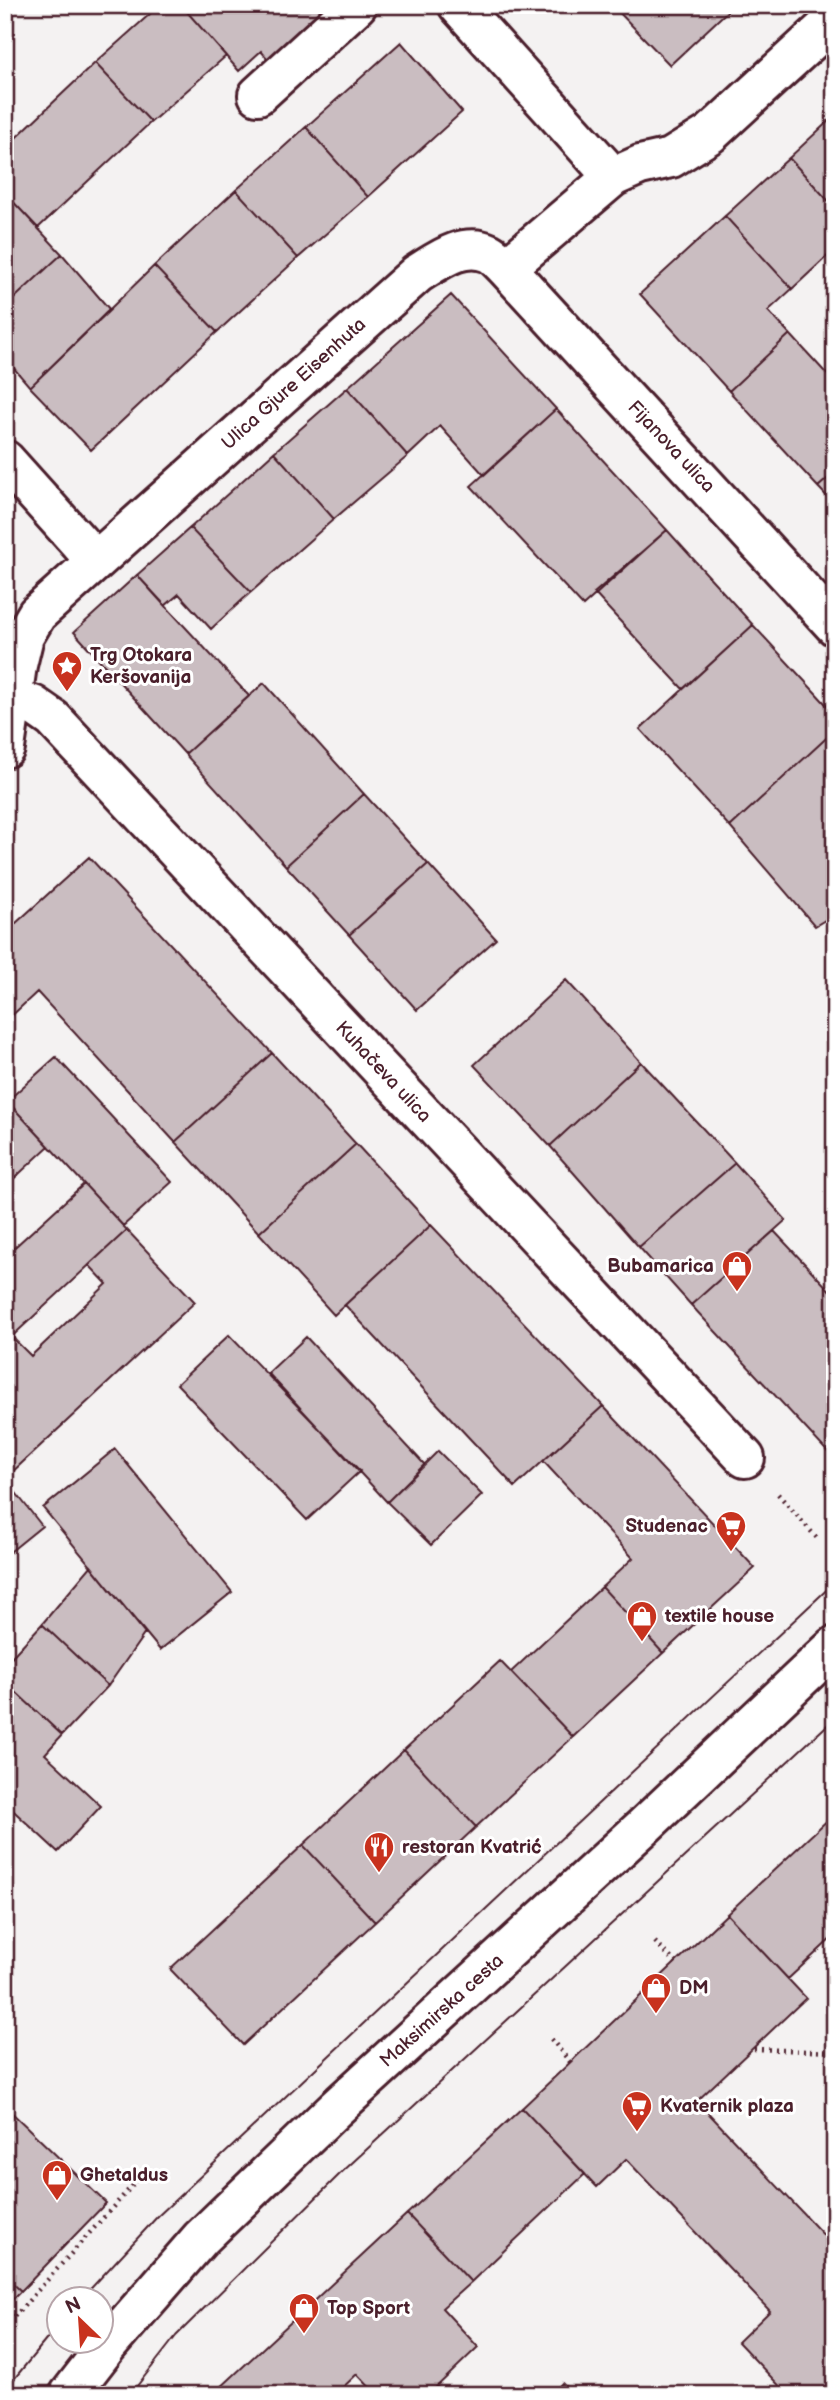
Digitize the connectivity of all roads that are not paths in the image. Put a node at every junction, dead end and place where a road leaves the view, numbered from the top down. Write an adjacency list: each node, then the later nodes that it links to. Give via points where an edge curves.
1 (357, 5): 4 (street)
2 (458, 5): 5 (street)
3 (835, 19): 5 (street, via 710,134 671,158)
4 (258, 95)
5 (613, 177): 6 (street)
6 (506, 268): 8 (street, Ulica Gjure Eisenhuta, via 490,253 467,249 417,274); 9 (street, Fijanova ulica)
7 (5, 460): 8 (street)
8 (95, 560): 10 (street, via 37,614 24,636)
9 (828, 603)
10 (12, 698): 11 (street); 12 (street, Kuhačeva ulica, via 53,719)
11 (5, 748)
12 (745, 1458)
13 (835, 1646): 14 (street, Maksimirska cesta, via 201,2238)
14 (69, 2395)

